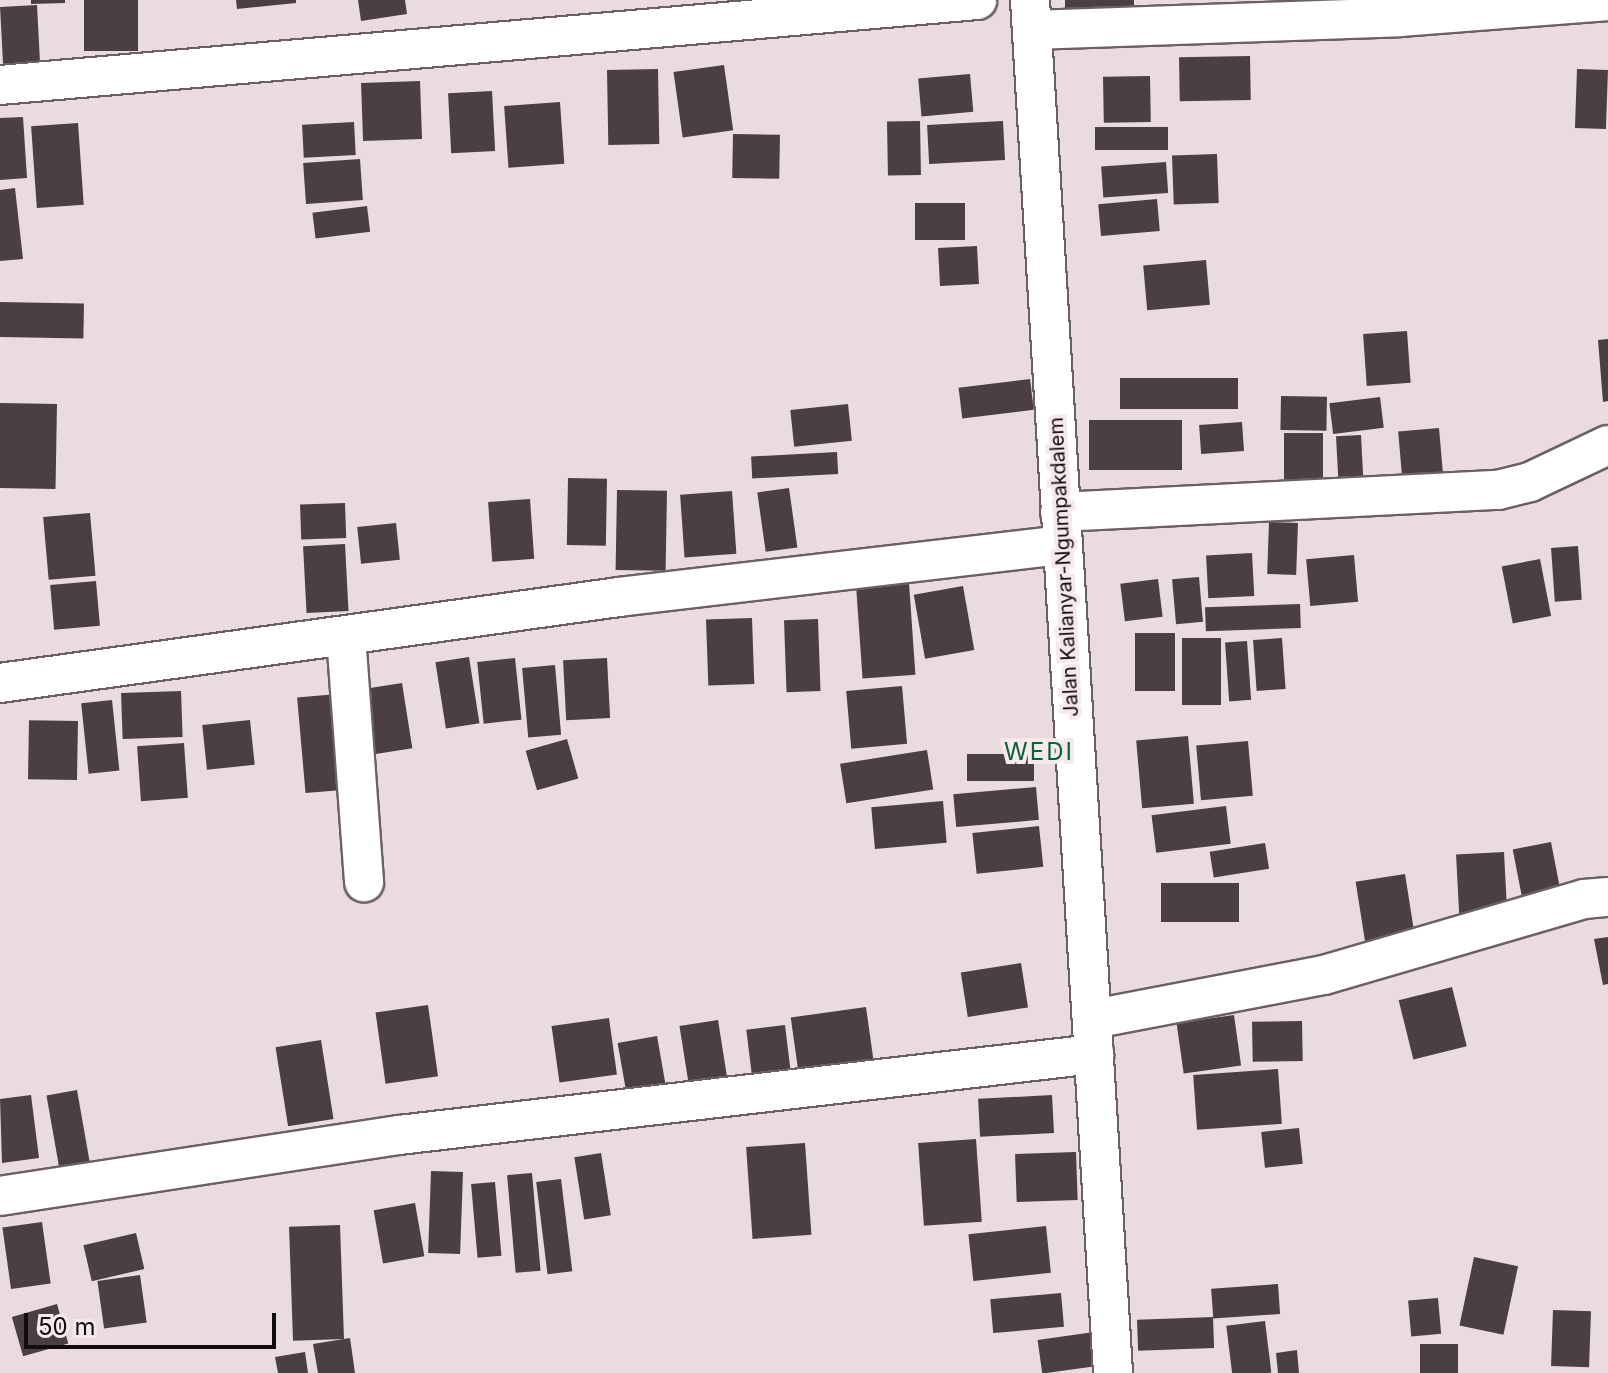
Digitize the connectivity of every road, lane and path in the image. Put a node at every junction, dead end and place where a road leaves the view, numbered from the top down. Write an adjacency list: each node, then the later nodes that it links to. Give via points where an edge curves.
1 (977, 0): 4 (street)
2 (1608, 1): 3 (street, via 1400,17)
3 (1031, 15): 6 (street, Jalan Kalianyar-Ngumpakdalem)
4 (0, 85)
5 (1608, 445): 6 (street, via 1530,482 1498,490)
6 (1061, 529): 7 (street); 11 (street, Jalan Kalianyar-Ngumpakdalem)
7 (346, 636): 8 (street); 9 (street)
8 (0, 683)
9 (364, 882)
10 (1608, 897): 11 (street, via 1584,899)
11 (1094, 1036): 12 (street); 13 (street, Jalan Kalianyar-Ngumpakdalem)
12 (0, 1196)
13 (1113, 1373)

